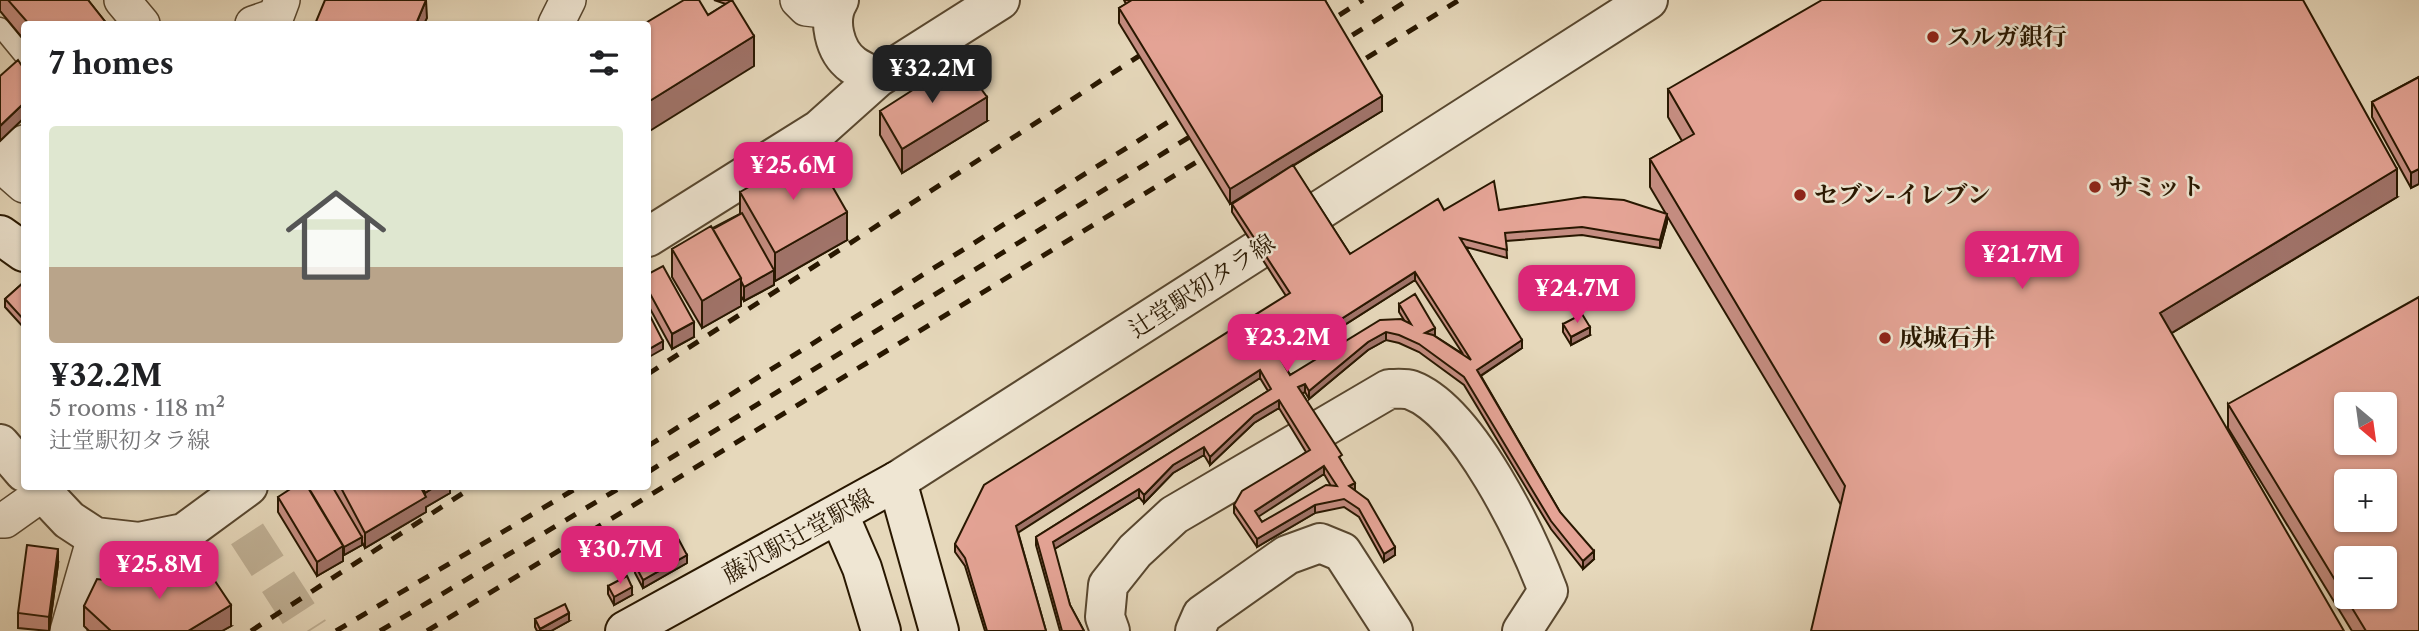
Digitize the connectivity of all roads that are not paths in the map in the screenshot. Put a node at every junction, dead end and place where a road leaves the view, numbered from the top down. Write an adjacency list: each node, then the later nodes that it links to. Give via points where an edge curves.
1 (122, 0): 7 (street)
2 (282, 0): 8 (street, via 276,16)
3 (568, 0): 9 (street)
4 (1000, 0): 12 (street)
5 (1648, 0): 18 (street, 辻堂駅初タラ線)
6 (823, 4): 12 (street, via 835,38 851,64)
7 (140, 21)
8 (262, 21)
9 (558, 21)
10 (0, 27): 11 (lane)
11 (21, 52)
12 (877, 78): 14 (street, via 820,129)
13 (0, 235): 15 (street)
14 (651, 235)
15 (21, 250)
16 (0, 444): 17 (street)
17 (21, 468)
18 (897, 481): 22 (street, 藤沢駅辻堂駅線); 28 (street)
19 (30, 490): 23 (street, via 5,520)
20 (41, 490): 24 (street, via 69,520)
21 (242, 490): 24 (street, via 184,533 139,542)
22 (839, 515): 26 (street, 藤沢駅辻堂駅線); 27 (street, via 862,568)
23 (0, 520)
24 (95, 537): 25 (street)
25 (68, 631)
26 (625, 631)
27 (881, 631)
28 (939, 631)
29 (1110, 631): 32 (street, via 1105,617 1108,586 1135,551 1174,515 1389,389 1409,389 1439,407 1465,436 1529,543 1548,591)
30 (1195, 631): 31 (street, via 1202,615 1287,555 1320,543 1342,552)
31 (1393, 631)
32 (1522, 631)

